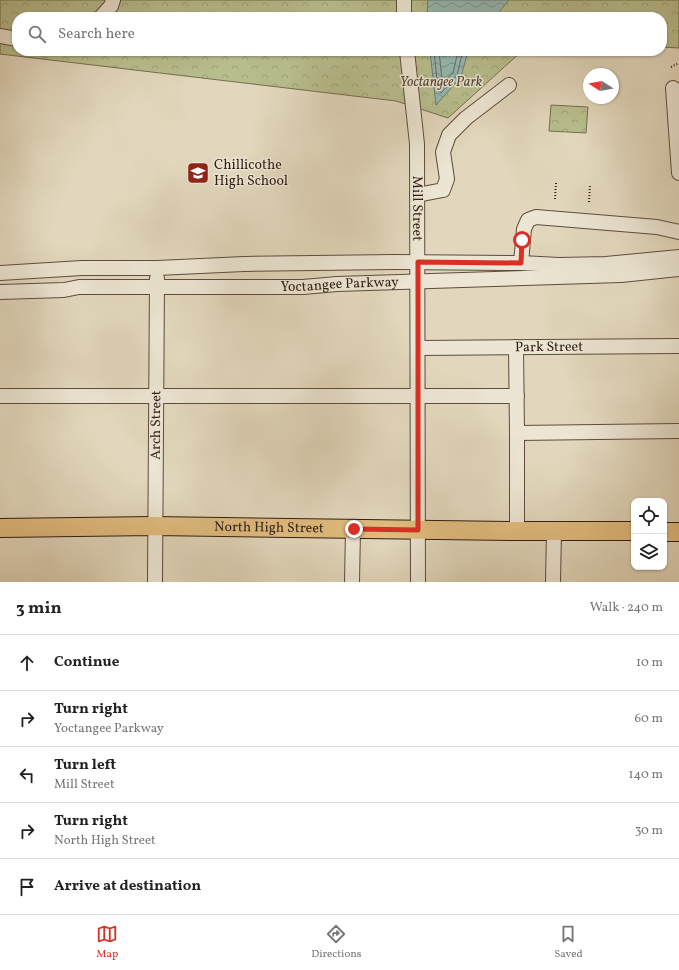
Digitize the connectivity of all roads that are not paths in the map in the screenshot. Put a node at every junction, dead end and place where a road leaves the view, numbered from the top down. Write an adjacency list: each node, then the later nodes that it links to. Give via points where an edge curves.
1 (113, 0): 2 (street)
2 (106, 12)
3 (0, 36): 4 (street)
4 (12, 39)
5 (408, 56): 9 (street, Mill Street, via 417,144)
6 (509, 85): 9 (street, via 466,118 449,135 443,152 447,179 443,190)
7 (673, 88): 8 (street)
8 (679, 172)
9 (418, 195): 12 (street, Mill Street)
10 (679, 232): 13 (street, via 657,227 536,217 528,220 524,229)
11 (679, 257): 13 (street, Yoctangee Parkway, via 606,264)
12 (418, 262): 13 (street, Yoctangee Parkway); 14 (street, Yoctangee Parkway); 17 (street, Mill Street)
13 (521, 263)
14 (157, 268): 16 (street, Yoctangee Parkway, via 82,268); 18 (street, Arch Street)
15 (679, 269): 17 (street, Yoctangee Parkway, via 621,275)
16 (0, 274)
17 (418, 282): 18 (street, Yoctangee Parkway, via 303,287); 22 (street, Mill Street)
18 (157, 288): 19 (street, Yoctangee Parkway, via 78,287 64,290); 24 (street, Arch Street)
19 (0, 292)
20 (679, 346): 21 (street, Park Street)
21 (516, 347): 22 (street, Park Street); 25 (street)
22 (418, 348): 26 (street, Mill Street)
23 (0, 396): 24 (street)
24 (156, 396): 26 (street); 29 (street, Arch Street)
25 (517, 396): 26 (street); 28 (street)
26 (418, 397): 32 (street, Mill Street)
27 (679, 431): 28 (street)
28 (517, 433): 35 (street)
29 (154, 526): 30 (main road, North High Street); 31 (main road, North High Street); 38 (street, Arch Street)
30 (0, 528)
31 (354, 529): 32 (main road, North High Street); 39 (street)
32 (418, 530): 35 (main road, North High Street); 40 (street, Mill Street)
33 (554, 531): 34 (main road, North High Street); 35 (main road, North High Street); 41 (street)
34 (631, 531)
35 (517, 532)
36 (667, 532): 37 (main road)
37 (679, 532)
38 (155, 582)
39 (352, 582)
40 (418, 582)
41 (553, 582)

